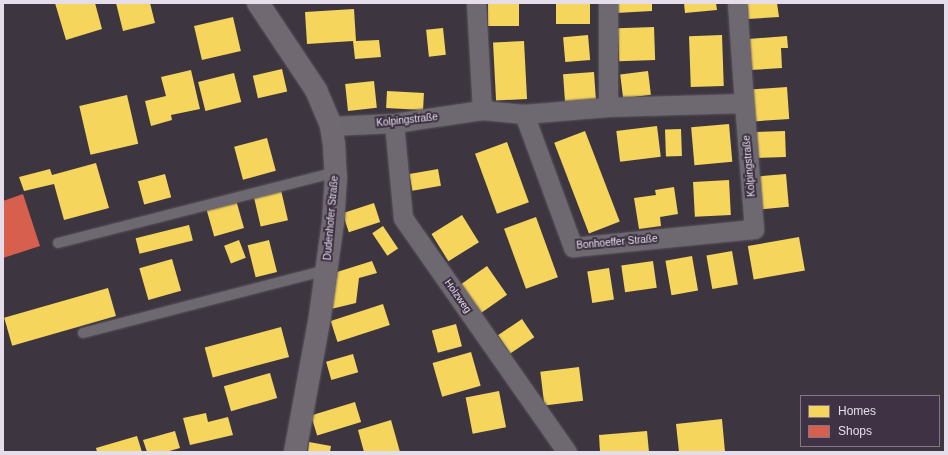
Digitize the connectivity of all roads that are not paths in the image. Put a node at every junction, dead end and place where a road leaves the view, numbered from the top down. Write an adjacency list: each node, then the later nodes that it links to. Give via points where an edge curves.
1 (258, 3): 10 (street, Dudenhofer Straße, via 316,90)
2 (476, 3): 7 (street)
3 (608, 3): 6 (street)
4 (737, 3): 5 (street, Kolpingstraße)
5 (744, 103): 6 (street, Kolpingstraße); 12 (street, Kolpingstraße)
6 (608, 107): 8 (street, Kolpingstraße)
7 (482, 110): 8 (street, Kolpingstraße); 9 (street, Kolpingstraße)
8 (524, 114): 12 (street, Bonhoeffer Straße, via 573,247)
9 (394, 123): 10 (street, Kolpingstraße); 17 (street, Holzweg, via 403,218)
10 (331, 126): 11 (street, Dudenhofer Straße)
11 (336, 172): 13 (lane); 14 (street, Dudenhofer Straße, via 333,222)
12 (754, 229)
13 (58, 243)
14 (326, 270): 15 (lane, via 306,273); 16 (street, Dudenhofer Straße)
15 (83, 333)
16 (295, 452)
17 (567, 452)

